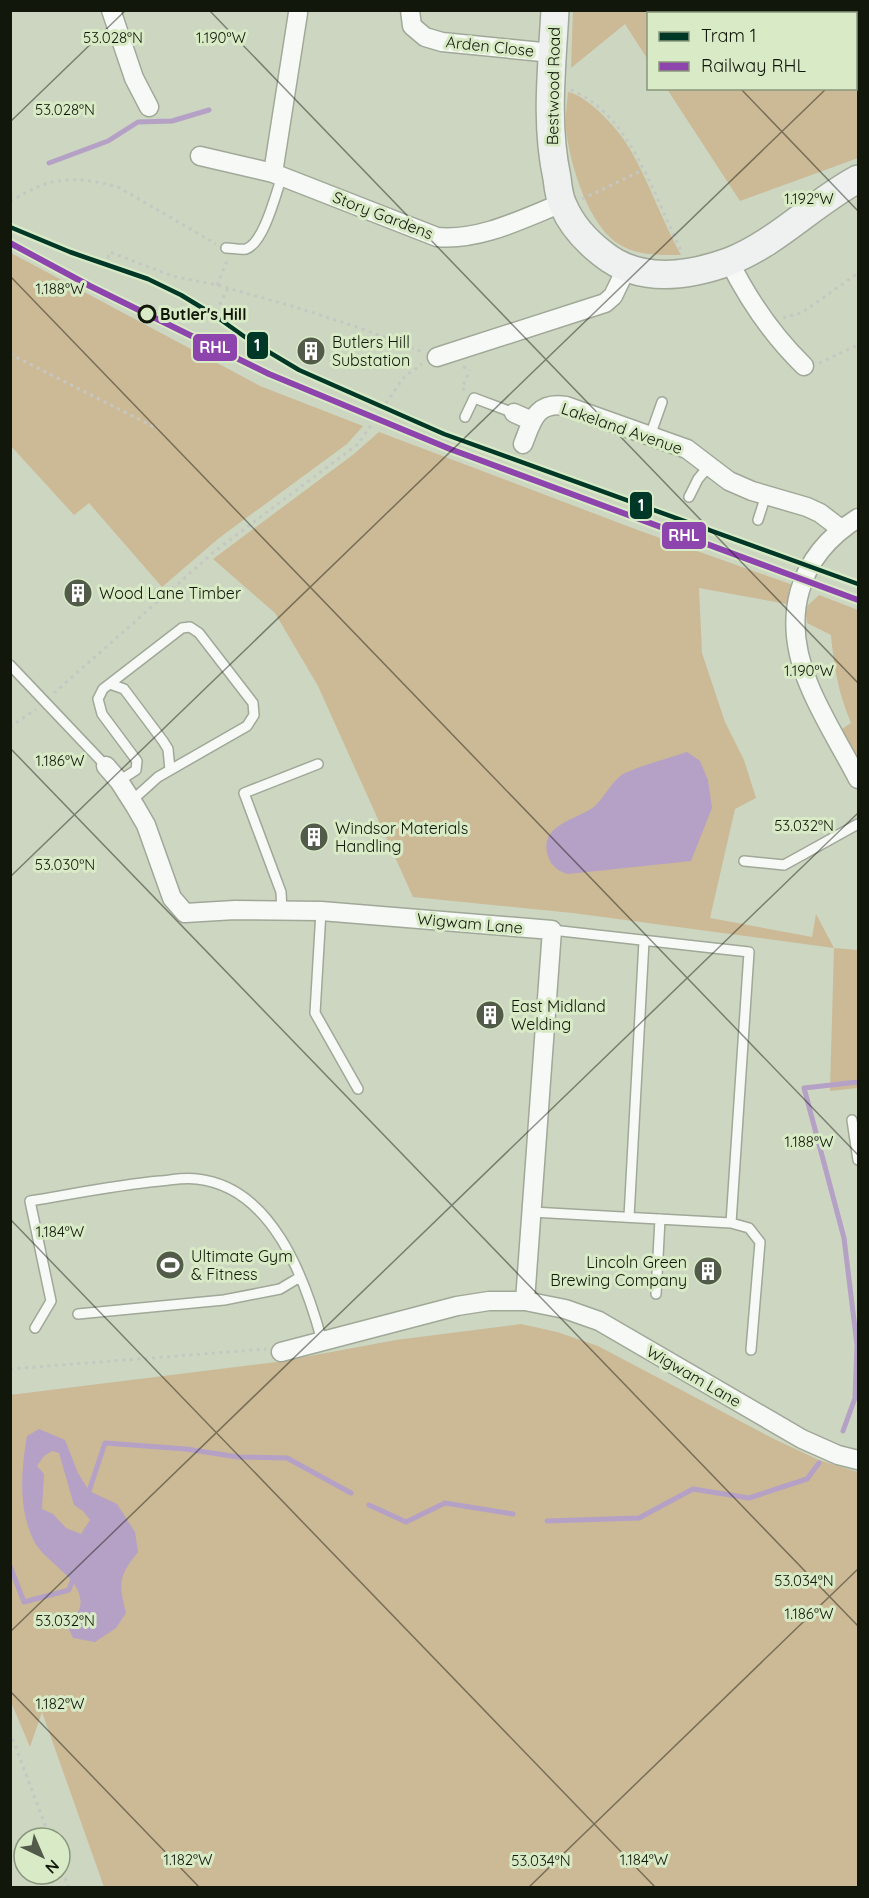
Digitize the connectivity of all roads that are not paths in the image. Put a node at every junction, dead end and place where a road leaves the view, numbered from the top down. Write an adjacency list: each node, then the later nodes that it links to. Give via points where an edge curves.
1 (111, 10): 6 (street, via 134,78)
2 (410, 10): 5 (street, Arden Close, via 412,26 425,37)
3 (555, 10): 5 (street, Bestwood Road)
4 (298, 13): 8 (street)
5 (552, 53): 10 (street, Bestwood Road, via 549,126)
6 (149, 107)
7 (200, 156): 8 (street, Story Gardens)
8 (278, 174): 10 (street, Story Gardens, via 445,238 474,236); 11 (lane, via 263,230 249,248)
9 (858, 179): 12 (street, Bestwood Road, via 768,240)
10 (562, 203): 13 (street, Bestwood Road, via 581,234)
11 (227, 253)
12 (729, 261): 13 (street, Bestwood Road, via 670,276); 15 (street, via 765,323)
13 (626, 269): 14 (street, via 613,296 605,303)
14 (437, 357)
15 (804, 366)
16 (662, 402): 20 (lane)
17 (514, 413): 18 (lane, via 474,398); 19 (street)
18 (465, 417)
19 (532, 421): 20 (street, Lakeland Avenue, via 540,410 556,404); 21 (street)
20 (650, 436): 22 (street, Lakeland Avenue, via 687,449)
21 (523, 444)
22 (709, 466): 23 (street, Lakeland Avenue, via 729,481); 24 (lane)
23 (766, 495): 26 (lane); 27 (street, Lakeland Avenue, via 813,510)
24 (689, 497)
25 (858, 518): 27 (street)
26 (758, 520)
27 (841, 529): 33 (street, via 816,555 800,590 795,605 796,634 809,685)
28 (10, 665): 31 (lane)
29 (110, 684): 32 (lane, via 124,689 163,741); 32 (lane, via 183,628 190,627 199,633 253,704 254,715 247,726); 34 (lane, via 98,699 102,714 137,761 136,770)
30 (318, 764): 38 (lane, via 244,793 281,892)
31 (106, 765): 34 (street, Wigwam Lane)
32 (170, 770): 35 (lane, via 137,796)
33 (858, 779)
34 (119, 781): 35 (street, Wigwam Lane)
35 (135, 806): 38 (street, Wigwam Lane, via 146,825 172,898 185,913)
36 (858, 824): 37 (lane, via 784,865)
37 (744, 861)
38 (282, 911): 39 (street, Wigwam Lane)
39 (321, 911): 40 (street, Wigwam Lane); 42 (lane, via 315,1013)
40 (552, 930): 41 (lane); 45 (street)
41 (644, 941): 46 (lane); 48 (lane, via 749,952)
42 (358, 1089)
43 (852, 1120): 44 (lane)
44 (858, 1160)
45 (532, 1212): 46 (lane); 51 (street)
46 (629, 1217): 47 (lane)
47 (660, 1219): 48 (lane); 50 (lane)
48 (731, 1223): 55 (lane, via 749,1228 760,1242)
49 (300, 1277): 52 (lane, via 280,1288 224,1299); 53 (lane, via 262,1212 224,1185 195,1178 30,1201 51,1301); 54 (lane, via 311,1299)
50 (656, 1294)
51 (525, 1301): 54 (street, Wigwam Lane, via 457,1306); 57 (street, Wigwam Lane, via 599,1321 802,1439)
52 (78, 1314)
53 (36, 1328)
54 (322, 1341): 56 (street, Wigwam Lane)
55 (751, 1350)
56 (281, 1352)
57 (858, 1460)

